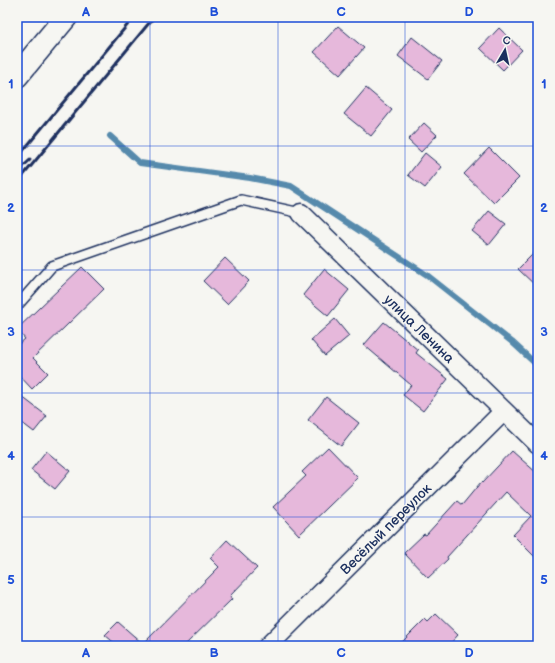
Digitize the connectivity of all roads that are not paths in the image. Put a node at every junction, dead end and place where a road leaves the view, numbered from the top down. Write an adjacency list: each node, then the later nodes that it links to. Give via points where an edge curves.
1 (66, 17): 2 (main road)
2 (17, 76)
3 (301, 213): 4 (lane, via 241,200 52,266); 5 (street, улица Ленина)
4 (17, 306)
5 (503, 412): 6 (street, улица Ленина); 7 (street, Весёлый переулок)
6 (538, 444)
7 (268, 646)

